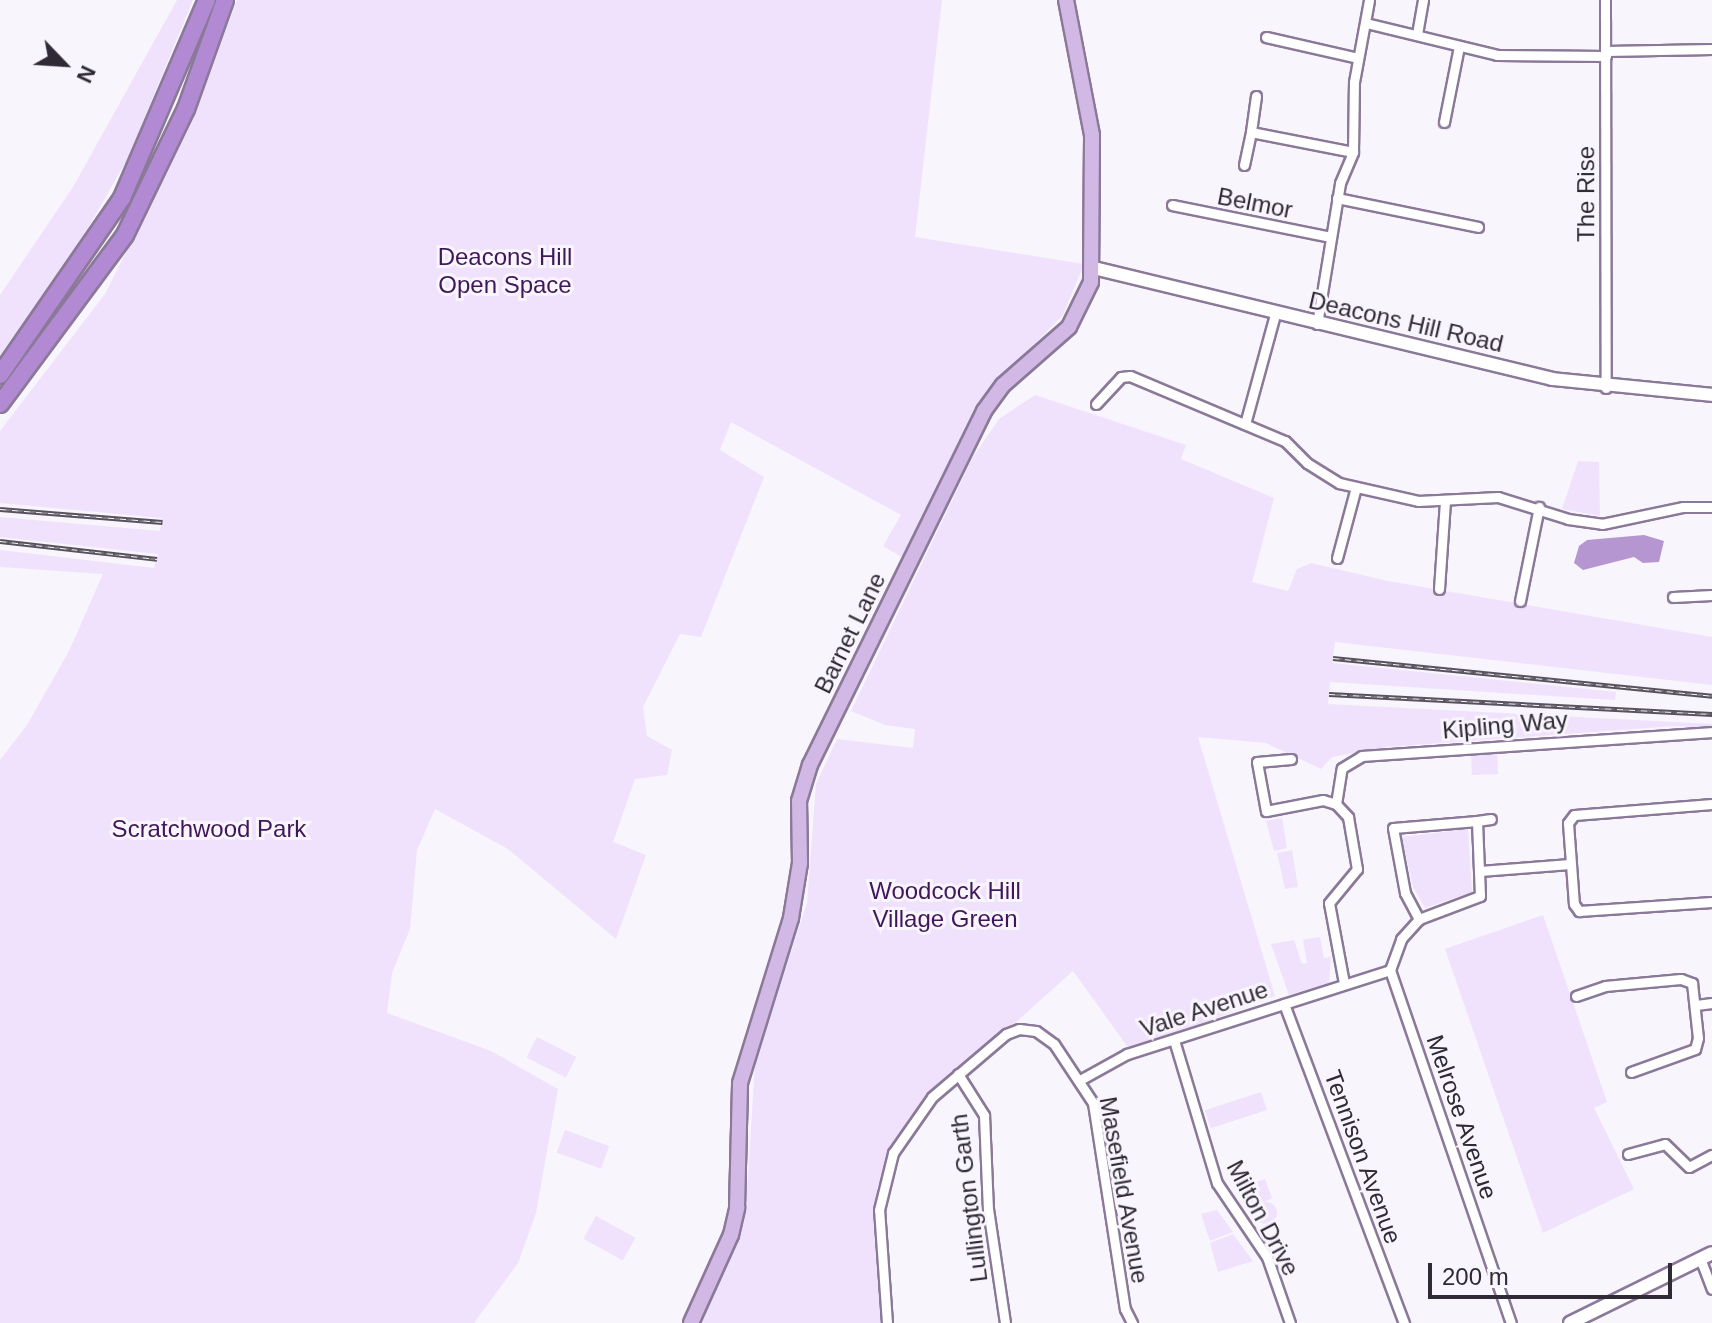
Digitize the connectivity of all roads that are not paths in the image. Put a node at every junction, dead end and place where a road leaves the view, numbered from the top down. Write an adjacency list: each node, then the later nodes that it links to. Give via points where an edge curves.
1 (207, 0): 26 (highway, via 122,198)
2 (225, 0): 29 (highway, via 186,109 125,235)
3 (1066, 0): 23 (main road, Barnet Lane, via 1092,135)
4 (1369, 0): 7 (street)
5 (1423, 0): 8 (street)
6 (1605, 0): 12 (street, The Rise)
7 (1366, 23): 8 (street); 13 (street)
8 (1417, 34): 10 (street)
9 (1266, 37): 13 (street)
10 (1459, 46): 12 (street, via 1510,56); 15 (street)
11 (1712, 49): 12 (street)
12 (1606, 53): 27 (street, The Rise)
13 (1358, 58): 17 (street)
14 (1256, 96): 16 (street)
15 (1444, 122)
16 (1251, 132): 17 (street); 18 (street)
17 (1353, 152): 19 (street)
18 (1244, 165)
19 (1337, 198): 21 (street); 22 (street)
20 (1172, 205): 22 (street, Belmor)
21 (1478, 227)
22 (1331, 237): 25 (street)
23 (1094, 268): 24 (street, Deacons Hill Road); 66 (main road, Barnet Lane, via 1069,327 1003,385 984,411 810,765 799,801 800,863 791,918 740,1083 737,1208 731,1235)
24 (1275, 314): 25 (street, Deacons Hill Road); 31 (street)
25 (1317, 324): 27 (street, Deacons Hill Road)
26 (0, 375)
27 (1606, 388): 28 (street, Deacons Hill Road)
28 (1712, 395)
29 (0, 404)
30 (1096, 404): 31 (street, via 1121,377 1130,376)
31 (1245, 424): 32 (street, via 1285,441 1326,477)
32 (1356, 487): 33 (street, via 1418,501); 36 (street)
33 (1445, 500): 34 (street, via 1498,497); 37 (street)
34 (1539, 507): 35 (street, via 1568,519 1602,524 1683,507); 40 (street)
35 (1712, 507)
36 (1337, 558)
37 (1439, 589)
38 (1712, 595): 39 (street)
39 (1673, 597)
40 (1520, 601)
41 (1712, 732): 43 (street, Kipling Way, via 1362,756 1342,768)
42 (1291, 759): 43 (street, via 1257,762 1266,811 1323,800)
43 (1336, 804): 52 (street, via 1348,817 1357,869 1329,903)
44 (1712, 804): 47 (street, via 1574,815 1568,823)
45 (1491, 819): 46 (street)
46 (1477, 821): 48 (street); 50 (street, via 1388,828 1405,893)
47 (1570, 864): 48 (street); 49 (street, via 1574,904 1583,912)
48 (1480, 871): 50 (street, via 1480,896)
49 (1712, 902)
50 (1419, 919): 51 (street, via 1401,939)
51 (1390, 970): 52 (street); 72 (street, Melrose Avenue)
52 (1344, 983): 55 (street, Vale Avenue)
53 (1576, 996): 56 (street, via 1686,979 1692,983)
54 (1712, 1003): 56 (street)
55 (1284, 1004): 57 (street, Vale Avenue); 71 (street, Tennison Avenue)
56 (1696, 1005): 58 (street, via 1695,1049)
57 (1174, 1040): 60 (street, Vale Avenue, via 1112,1060); 70 (street, Milton Drive, via 1217,1183 1267,1257)
58 (1631, 1072)
59 (958, 1074): 60 (street, Masefield Avenue, via 1019,1029 1048,1038); 67 (street, via 906,1128 884,1178 880,1232); 68 (street, Lullington Garth, via 984,1115 988,1209)
60 (1080, 1080): 69 (street, Masefield Avenue, via 1095,1115 1125,1309)
61 (1628, 1154): 62 (street, via 1665,1144 1689,1167)
62 (1712, 1155)
63 (1706, 1255): 64 (street); 65 (street)
64 (1712, 1289)
65 (1578, 1321)
66 (691, 1323)
67 (887, 1323)
68 (1005, 1323)
69 (1132, 1323)
70 (1290, 1323)
71 (1404, 1323)
72 (1511, 1323)

